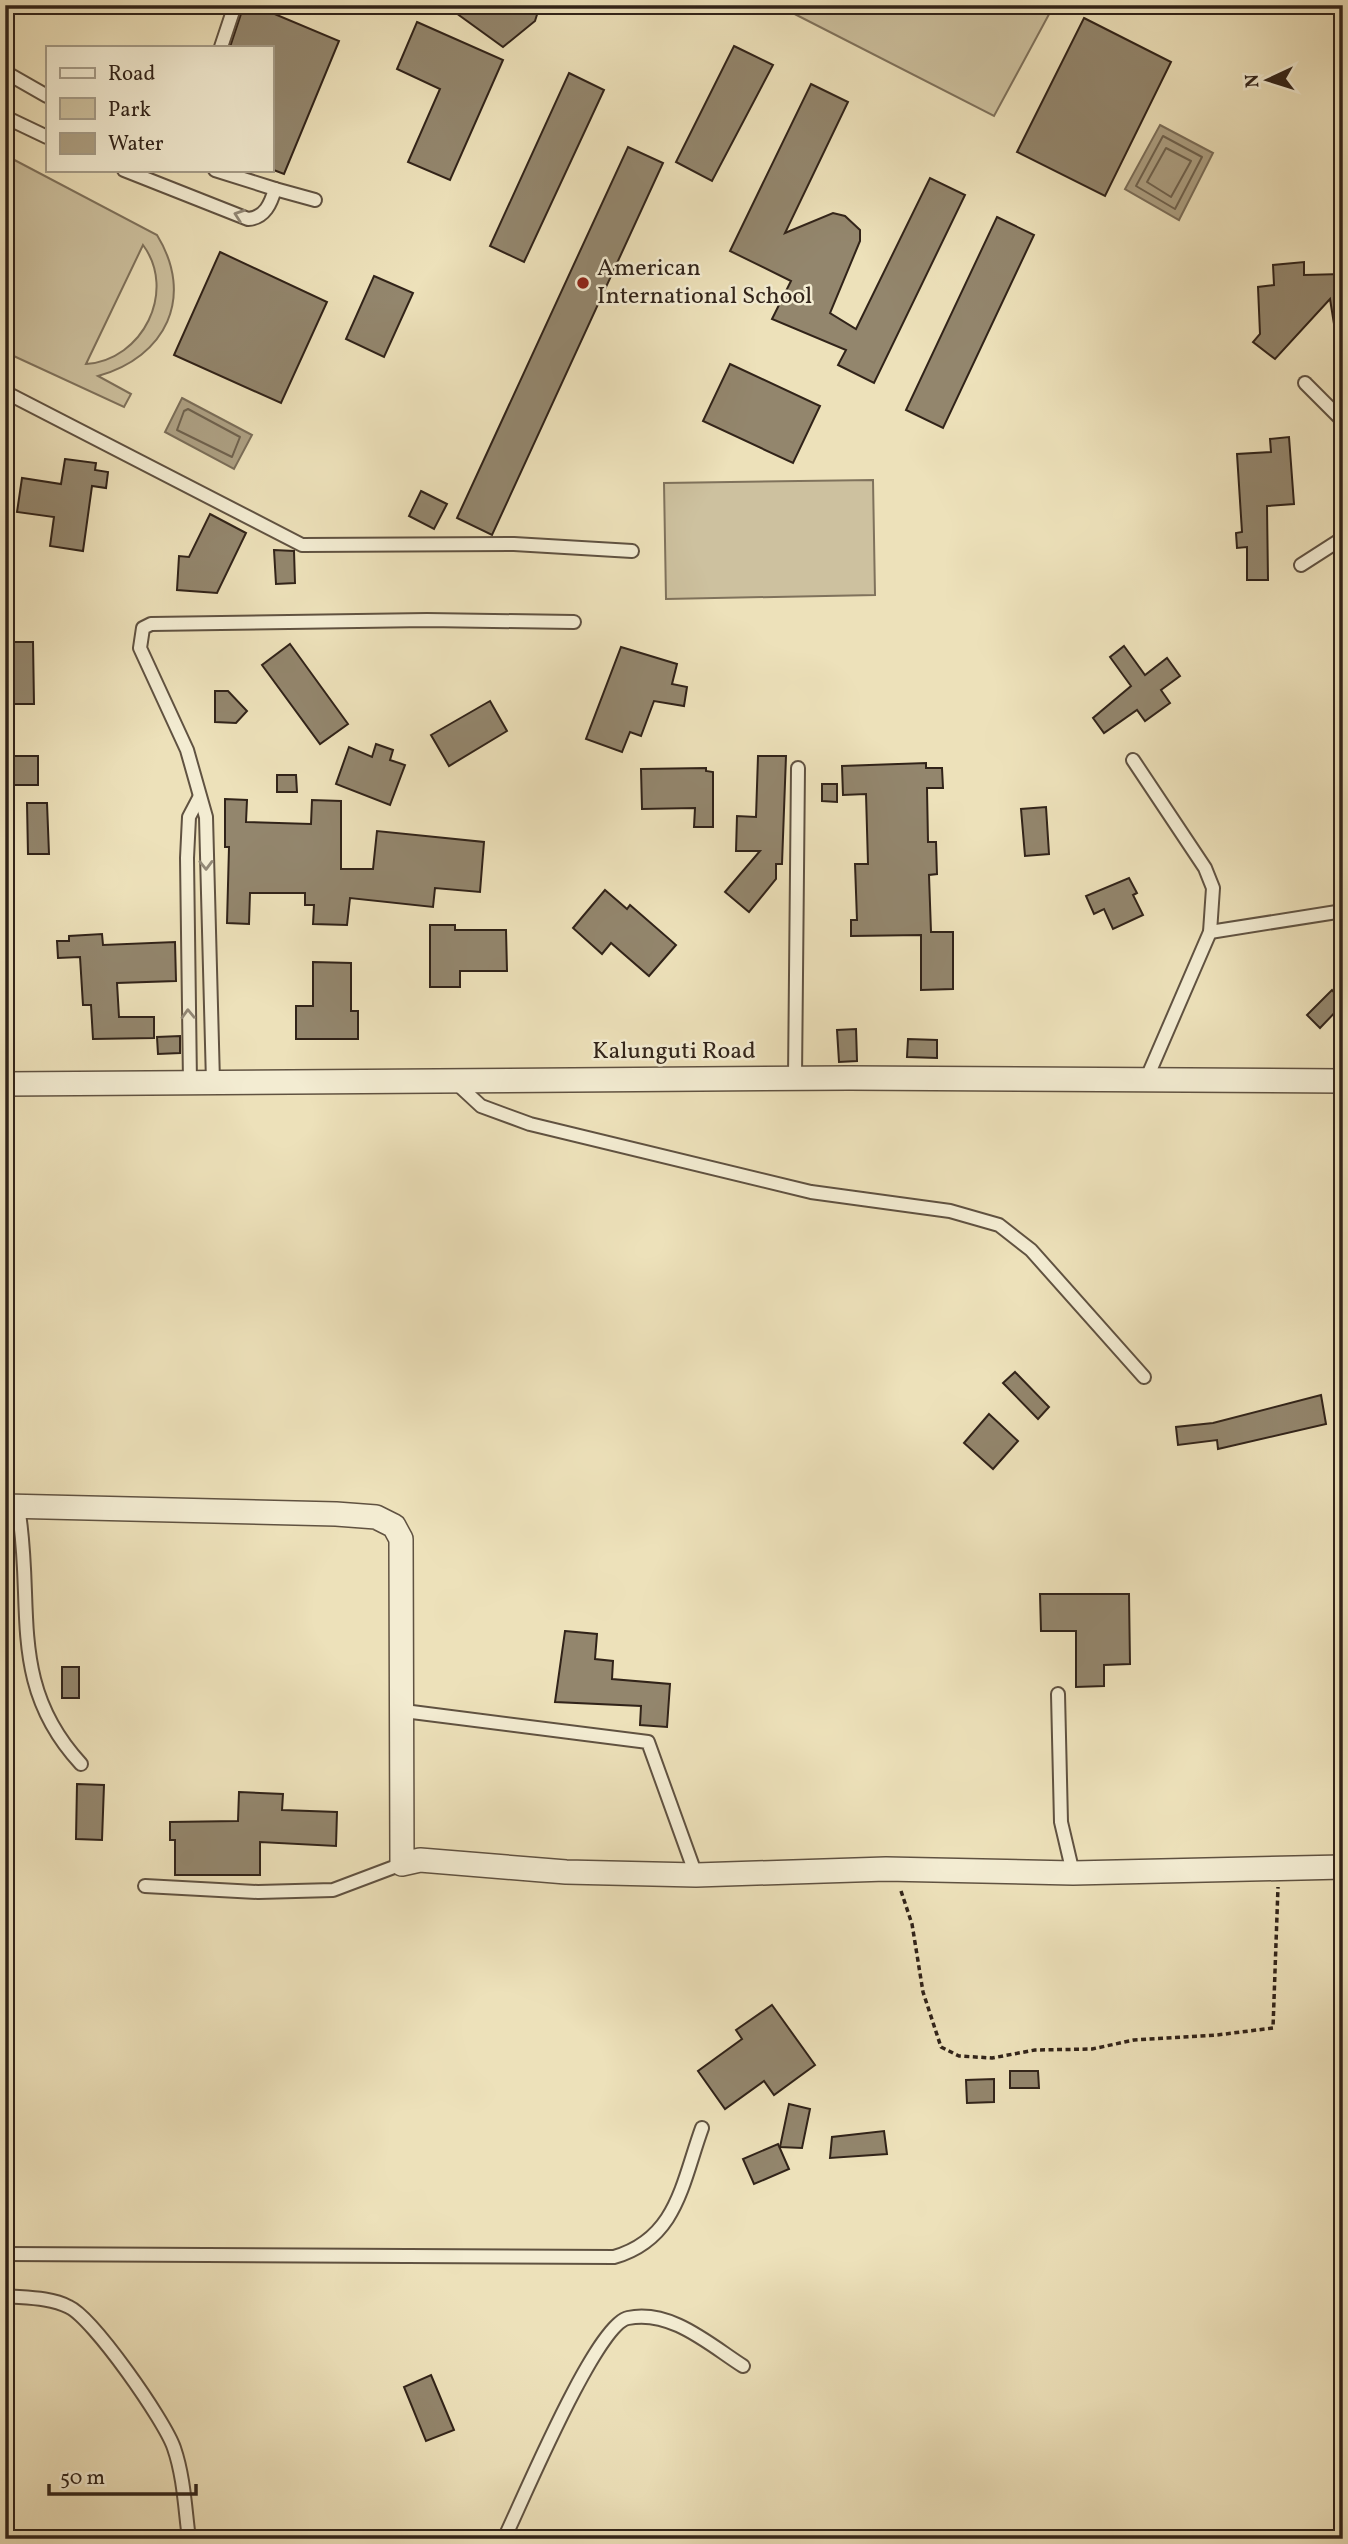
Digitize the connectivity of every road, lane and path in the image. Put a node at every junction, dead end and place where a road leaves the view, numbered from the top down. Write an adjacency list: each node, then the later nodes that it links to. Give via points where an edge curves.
1 (236, 5): 2 (lane)
2 (221, 46)
3 (5, 72): 4 (lane)
4 (46, 95)
5 (5, 117): 6 (lane)
6 (46, 136)
7 (129, 172): 9 (lane, one-way to 7, via 265,211 248,219)
8 (221, 172): 9 (lane)
9 (275, 189): 10 (lane)
10 (315, 200)
11 (1305, 383): 13 (lane)
12 (5, 392): 15 (lane, via 302,545 514,544)
13 (1343, 421)
14 (1343, 538): 16 (lane)
15 (632, 551)
16 (1301, 565)
17 (574, 622): 20 (lane, via 427,620 143,628 140,648 187,750)
18 (1133, 760): 22 (lane, via 1205,868 1213,888)
19 (798, 768): 23 (lane)
20 (199, 799): 27 (lane, one-way to 20, via 188,844 189,817); 28 (lane, one-way to 28, via 206,817)
21 (1343, 911): 22 (lane)
22 (1210, 932): 25 (lane)
23 (795, 1078): 24 (street, Kalunguti Road); 25 (street, Kalunguti Road)
24 (453, 1080): 28 (street, Kalunguti Road); 30 (lane, via 481,1106 530,1125 811,1192 950,1212 999,1225 1031,1250)
25 (1146, 1080): 26 (street, Kalunguti Road)
26 (1343, 1081)
27 (190, 1082): 28 (street, Kalunguti Road); 29 (street, Kalunguti Road)
28 (213, 1082)
29 (5, 1084)
30 (1144, 1377)
31 (12, 1507): 33 (street, via 336,1514 376,1517 394,1526 401,1539); 34 (lane, via 25,1547 30,1664 41,1708 58,1739)
32 (1058, 1694): 39 (lane, via 1062,1822)
33 (404, 1711): 35 (street); 40 (lane, via 648,1742)
34 (81, 1764)
35 (402, 1864): 40 (street, via 420,1860 566,1872); 41 (lane, via 333,1889 258,1892)
36 (1343, 1867): 37 (street)
37 (1279, 1868): 38 (path, via 1273,2028 992,2058 959,2056 941,2047 922,1992 912,1924 901,1889); 39 (street)
38 (886, 1869): 39 (street); 40 (street)
39 (1073, 1873)
40 (696, 1875)
41 (145, 1886)
42 (702, 2128): 43 (lane, via 668,2221 638,2250 614,2257)
43 (5, 2254)
44 (5, 2296): 46 (lane, via 68,2306 88,2320 165,2428 174,2448)
45 (743, 2366): 47 (lane, via 684,2328 659,2318 631,2317 615,2323 578,2381)
46 (189, 2539)
47 (504, 2539)

